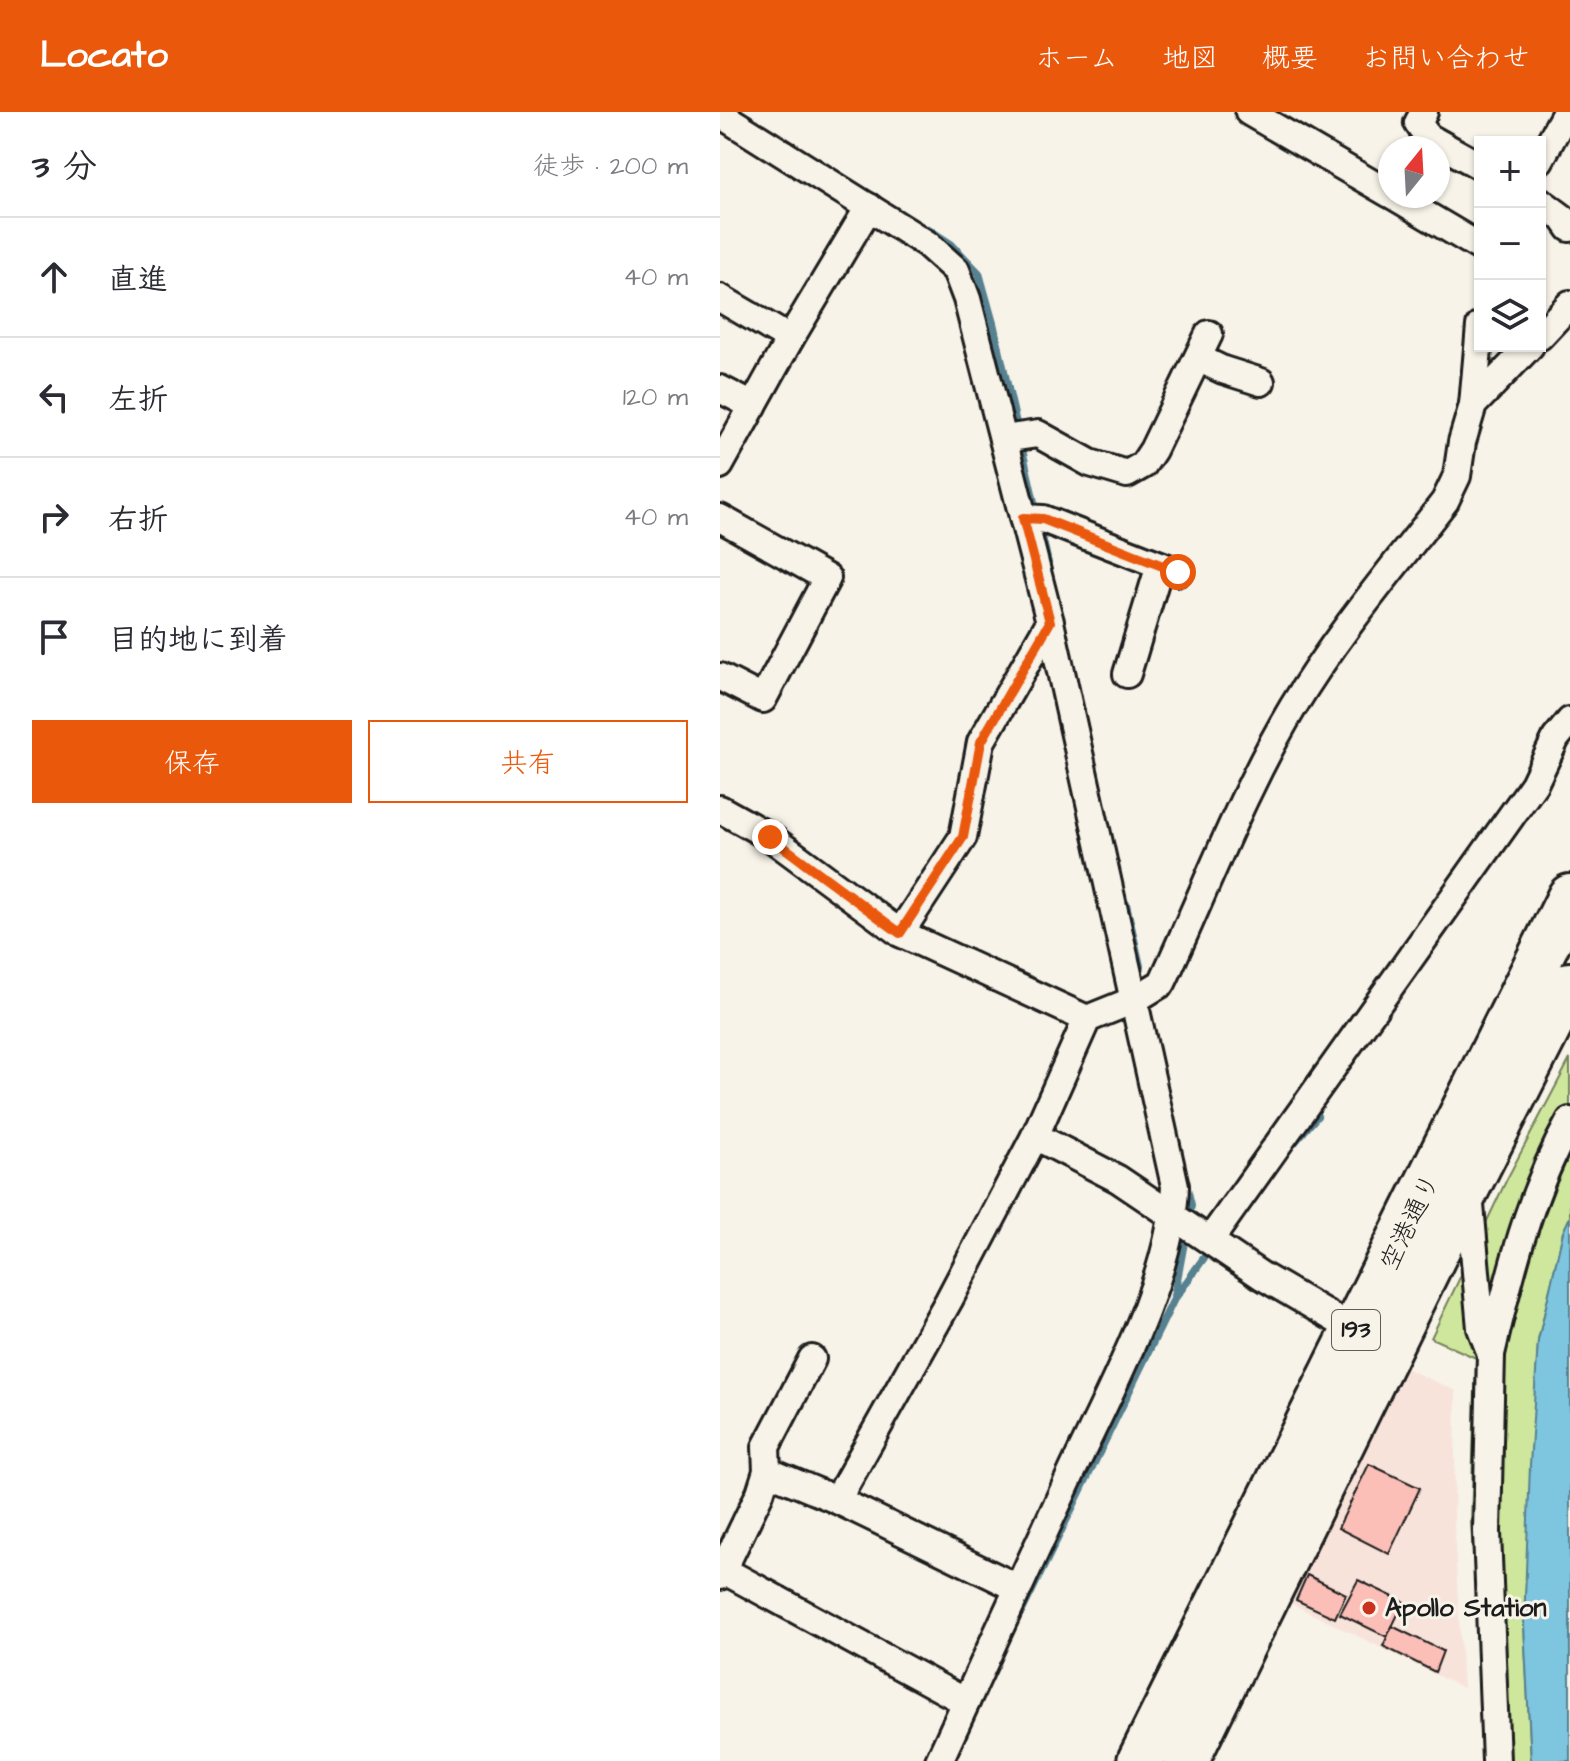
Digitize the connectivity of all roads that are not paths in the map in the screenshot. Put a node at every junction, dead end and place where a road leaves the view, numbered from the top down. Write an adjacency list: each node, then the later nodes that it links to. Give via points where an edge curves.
1 (1249, 112): 7 (street)
2 (1424, 112): 6 (street, via 1418,123 1428,137)
3 (1566, 112): 5 (street)
4 (720, 114): 9 (street)
5 (1546, 149)
6 (1474, 163)
7 (1378, 187)
8 (1546, 205): 11 (street)
9 (869, 207): 16 (street); 23 (street, via 927,244 956,270)
10 (1414, 208): 12 (street)
11 (1570, 228)
12 (1474, 243)
13 (720, 298): 16 (street)
14 (1570, 304): 15 (street)
15 (1546, 330)
16 (790, 339): 22 (street)
17 (1478, 352): 21 (street)
18 (1524, 352): 21 (street)
19 (1261, 382): 23 (street, via 1223,370 1204,346 1153,450 1143,465 1127,474 1090,463 1038,434)
20 (720, 389): 22 (street)
21 (1473, 405): 35 (street, via 1457,476 1445,501 1292,709 1162,983)
22 (753, 406): 24 (street)
23 (1013, 437): 26 (street)
24 (720, 465)
25 (720, 518): 29 (street, via 827,578 763,699)
26 (1032, 518): 27 (street); 28 (street, via 1169,568)
27 (1050, 622): 33 (street, via 981,742 963,837); 35 (street)
28 (1127, 674)
29 (720, 677)
30 (1570, 721): 41 (street, via 1534,784)
31 (720, 809): 33 (street, via 770,837)
32 (1570, 897): 42 (highway, 空港通り / 193)
33 (900, 933): 36 (street)
34 (1570, 985): 39 (highway, 空港通り / 193)
35 (1134, 1000): 36 (street); 40 (street, via 1175,1186)
36 (1087, 1019): 38 (street)
37 (1570, 1121): 43 (street, via 1534,1198)
38 (1035, 1136): 40 (street, via 1118,1179); 46 (street)
39 (1468, 1186): 43 (street, via 1481,1328); 52 (highway, 空港通り / 193)
40 (1174, 1217): 41 (street); 48 (street, via 1128,1352)
41 (1210, 1240): 42 (street)
42 (1356, 1331): 51 (highway, 空港通り / 193)
43 (1491, 1354): 53 (street, via 1487,1532)
44 (812, 1359): 45 (street, via 766,1447)
45 (767, 1471): 46 (street); 47 (street)
46 (837, 1500): 48 (street)
47 (722, 1573): 49 (street)
48 (1018, 1588): 49 (street)
49 (966, 1702): 50 (street)
50 (939, 1761)
51 (1140, 1761)
52 (1186, 1761)
53 (1496, 1761)

